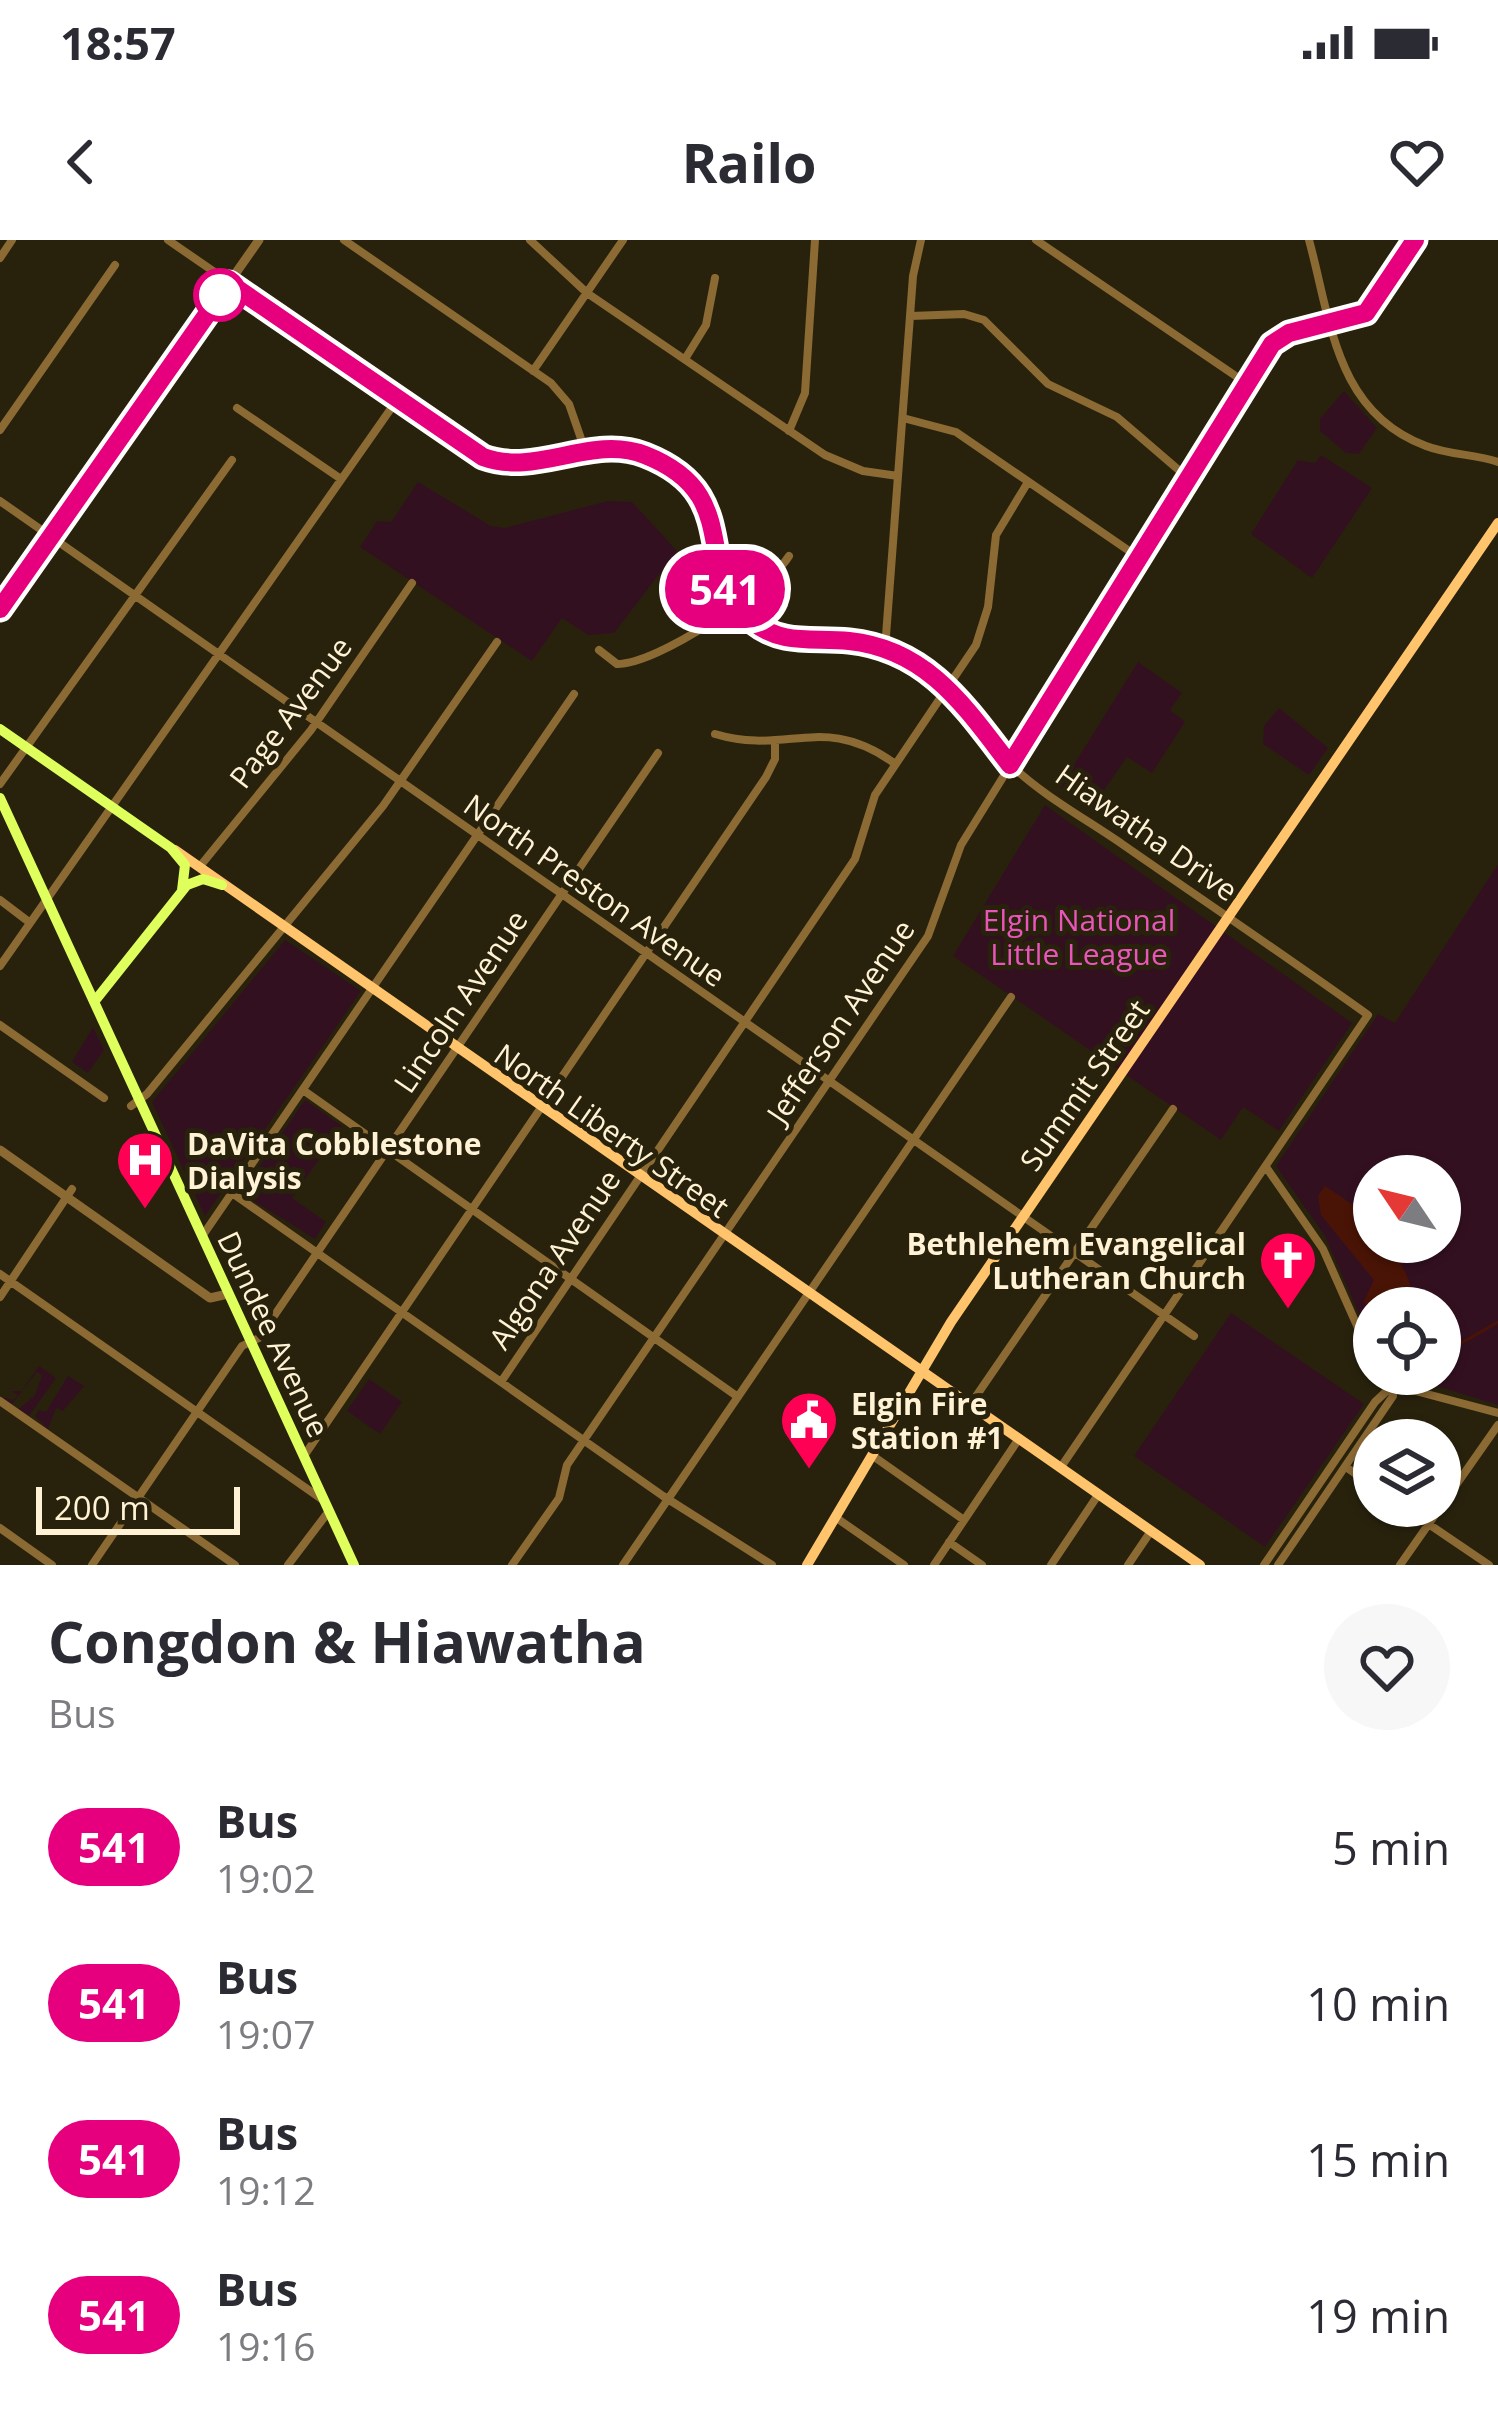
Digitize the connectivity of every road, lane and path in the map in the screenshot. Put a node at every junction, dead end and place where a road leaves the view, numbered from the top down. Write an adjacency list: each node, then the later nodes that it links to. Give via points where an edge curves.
1 (12, 240): 12 (street)
2 (168, 240): 15 (street)
3 (259, 240): 15 (street)
4 (344, 240): 20 (street)
5 (530, 240): 16 (street)
6 (623, 240): 16 (street)
7 (815, 240): 26 (street, via 805,393)
8 (921, 240): 17 (street)
9 (1036, 240): 21 (street)
10 (1309, 240): 18 (street)
11 (1414, 240): 18 (street, Jefferson Avenue, via 1369,311)
12 (0, 258)
13 (116, 266): 25 (street)
14 (715, 278): 19 (street, via 706,325)
15 (229, 283): 22 (street); 36 (street)
16 (587, 293): 19 (street); 20 (street)
17 (911, 316): 24 (street); 31 (street, via 984,320 1048,384 1117,417)
18 (1327, 324): 21 (street, Jefferson Avenue, via 1278,338); 29 (street, via 1347,379 1390,426 1425,446)
19 (685, 359): 26 (street)
20 (533, 371): 27 (street, via 565,399)
21 (1246, 383): 31 (street, Jefferson Avenue)
22 (398, 400): 27 (street, via 499,463); 32 (street)
23 (237, 408): 32 (street)
24 (903, 418): 30 (street); 33 (street, via 950,428)
25 (0, 430)
26 (789, 431): 30 (street, via 848,466)
27 (586, 453): 41 (street, via 642,454 694,489 713,519)
28 (232, 460): 40 (street)
29 (1498, 462)
30 (898, 476): 44 (street)
31 (1188, 478): 38 (street, Jefferson Avenue)
32 (341, 479): 46 (street)
33 (1028, 482): 38 (street); 47 (street, Algona Avenue, via 996,536 978,640)
34 (0, 501): 36 (street, North Preston Avenue)
35 (1498, 523): 69 (main road, Summit Street)
36 (51, 536): 40 (street, North Preston Avenue); 42 (street)
37 (789, 556): 41 (street)
38 (1138, 557): 56 (street, Jefferson Avenue)
39 (412, 584): 49 (street, Page Avenue)
40 (135, 596): 46 (street, North Preston Avenue); 53 (street)
41 (734, 604): 44 (street, Hiawatha Drive, via 783,638); 45 (street, via 640,661 614,664)
42 (0, 609)
43 (497, 642): 57 (street)
44 (884, 649): 47 (street, Hiawatha Drive)
45 (598, 650)
46 (218, 654): 49 (street, North Preston Avenue); 60 (street)
47 (947, 687): 55 (street, Algona Avenue); 56 (street, Hiawatha Drive)
48 (574, 694): 61 (street)
49 (316, 724): 57 (street, North Preston Avenue); 63 (street, Page Avenue)
50 (0, 729): 53 (main road, North Liberty Street)
51 (716, 734): 52 (street)
52 (775, 740): 55 (street, via 845,736); 72 (street, via 767,775)
53 (27, 748): 58 (street); 60 (main road, North Liberty Street)
54 (658, 753): 66 (street, Lincoln Avenue)
55 (894, 763): 79 (street, Algona Avenue, via 873,798 855,859)
56 (1010, 765): 69 (street, Hiawatha Drive); 82 (street, Jefferson Avenue, via 952,861 932,928)
57 (400, 782): 61 (street, North Preston Avenue); 71 (street)
58 (0, 784)
59 (0, 799): 67 (main road, Dundee Avenue)
60 (112, 807): 62 (main road, North Liberty Street); 67 (street)
61 (477, 836): 66 (street, North Preston Avenue); 76 (street)
62 (171, 848): 63 (main road, North Liberty Street); 65 (main road, via 185,867)
63 (201, 866): 64 (main road, North Liberty Street)
64 (222, 885): 65 (main road, via 200,880); 71 (main road, North Liberty Street)
65 (182, 890): 75 (main road)
66 (560, 895): 72 (street, North Preston Avenue); 81 (street, Lincoln Avenue)
67 (46, 898): 70 (street); 74 (main road, Dundee Avenue)
68 (0, 900): 70 (street)
69 (1229, 917): 91 (street, Hiawatha Drive, via 1368,1015); 96 (main road, Summit Street)
70 (29, 922): 73 (street)
71 (282, 928): 76 (main road, North Liberty Street); 85 (street)
72 (644, 954): 79 (street, North Preston Avenue); 86 (street)
73 (0, 966)
74 (82, 976): 75 (main road); 78 (main road, Dundee Avenue)
75 (108, 981): 78 (main road)
76 (372, 990): 81 (main road, North Liberty Street); 83 (street)
77 (1011, 997): 88 (street)
78 (94, 1002): 85 (main road, Dundee Avenue)
79 (743, 1023): 82 (street, North Preston Avenue); 92 (street, Algona Avenue)
80 (0, 1025): 84 (street)
81 (456, 1050): 86 (main road, North Liberty Street); 90 (street, Lincoln Avenue)
82 (827, 1082): 88 (street, North Preston Avenue); 98 (street, Jefferson Avenue)
83 (303, 1090): 90 (street); 94 (street)
84 (104, 1098)
85 (135, 1103): 97 (main road, Dundee Avenue)
86 (541, 1108): 92 (main road, North Liberty Street); 95 (street)
87 (1173, 1109): 100 (street)
88 (911, 1140): 96 (street, North Preston Avenue); 105 (street)
89 (0, 1150): 93 (street)
90 (387, 1151): 95 (street); 99 (street, Lincoln Avenue)
91 (1266, 1167): 108 (street); 109 (street, via 1329,1261)
92 (639, 1178): 98 (main road, North Liberty Street); 102 (street, Algona Avenue)
93 (69, 1193): 103 (street); 104 (street, via 210,1298)
94 (232, 1193): 97 (street); 99 (street)
95 (470, 1210): 102 (street); 107 (street)
96 (1022, 1216): 100 (street, North Preston Avenue); 113 (main road, Summit Street)
97 (202, 1236): 104 (main road, Dundee Avenue)
98 (723, 1237): 105 (main road, North Liberty Street); 111 (street, Jefferson Avenue)
99 (316, 1253): 107 (street); 112 (street, Lincoln Avenue)
100 (1074, 1253): 108 (street, North Preston Avenue); 120 (street)
101 (0, 1274): 103 (street)
102 (568, 1280): 111 (street); 114 (street, Algona Avenue)
103 (10, 1282): 106 (street); 121 (street)
104 (228, 1294): 112 (main road, Dundee Avenue)
105 (807, 1295): 113 (main road, North Liberty Street); 118 (street)
106 (0, 1297)
107 (402, 1312): 114 (street); 126 (street)
108 (1164, 1316): 110 (street, North Preston Avenue); 130 (street)
109 (1353, 1316)
110 (1195, 1336)
111 (653, 1339): 118 (street); 124 (street, Jefferson Avenue)
112 (250, 1343): 121 (street, Lincoln Avenue); 126 (main road, Dundee Avenue)
113 (918, 1372): 120 (main road, North Liberty Street); 127 (main road, Summit Street)
114 (501, 1382): 124 (street)
115 (1383, 1395): 128 (street)
116 (1393, 1395): 129 (street)
117 (1431, 1395): 122 (street)
118 (738, 1397): 134 (street)
119 (0, 1401): 135 (street)
120 (969, 1407): 125 (main road, North Liberty Street)
121 (196, 1413): 135 (street, Lincoln Avenue); 136 (street)
122 (1498, 1413)
123 (1498, 1425): 132 (street)
124 (584, 1440): 134 (street); 149 (street, Jefferson Avenue, via 559,1498)
125 (1018, 1440): 130 (main road, North Liberty Street); 137 (street)
126 (304, 1456): 136 (main road, Dundee Avenue)
127 (872, 1456): 137 (street); 138 (main road, Summit Street)
128 (1335, 1460): 129 (street); 159 (street)
129 (1345, 1467): 131 (street); 160 (street)
130 (1060, 1469): 133 (main road, North Liberty Street)
131 (1353, 1472)
132 (1461, 1478)
133 (1098, 1495): 142 (main road, North Liberty Street); 156 (street)
134 (670, 1497): 150 (street); 151 (street)
135 (139, 1498): 145 (street, Lincoln Avenue); 146 (street)
136 (326, 1506): 147 (street); 148 (main road, Dundee Avenue)
137 (960, 1517): 143 (street)
138 (838, 1520): 152 (main road, Summit Street); 153 (street)
139 (1427, 1527): 161 (street)
140 (1433, 1527): 162 (street)
141 (0, 1528): 144 (street)
142 (1151, 1531): 157 (street); 158 (main road, North Liberty Street)
143 (949, 1542): 154 (street); 155 (street)
144 (52, 1565)
145 (92, 1565)
146 (235, 1565)
147 (288, 1565)
148 (354, 1565)
149 (512, 1565)
150 (623, 1565)
151 (772, 1565)
152 (807, 1565)
153 (904, 1565)
154 (934, 1565)
155 (982, 1565)
156 (1052, 1565)
157 (1128, 1565)
158 (1200, 1565)
159 (1264, 1565)
160 (1278, 1565)
161 (1400, 1565)
162 (1489, 1565)

